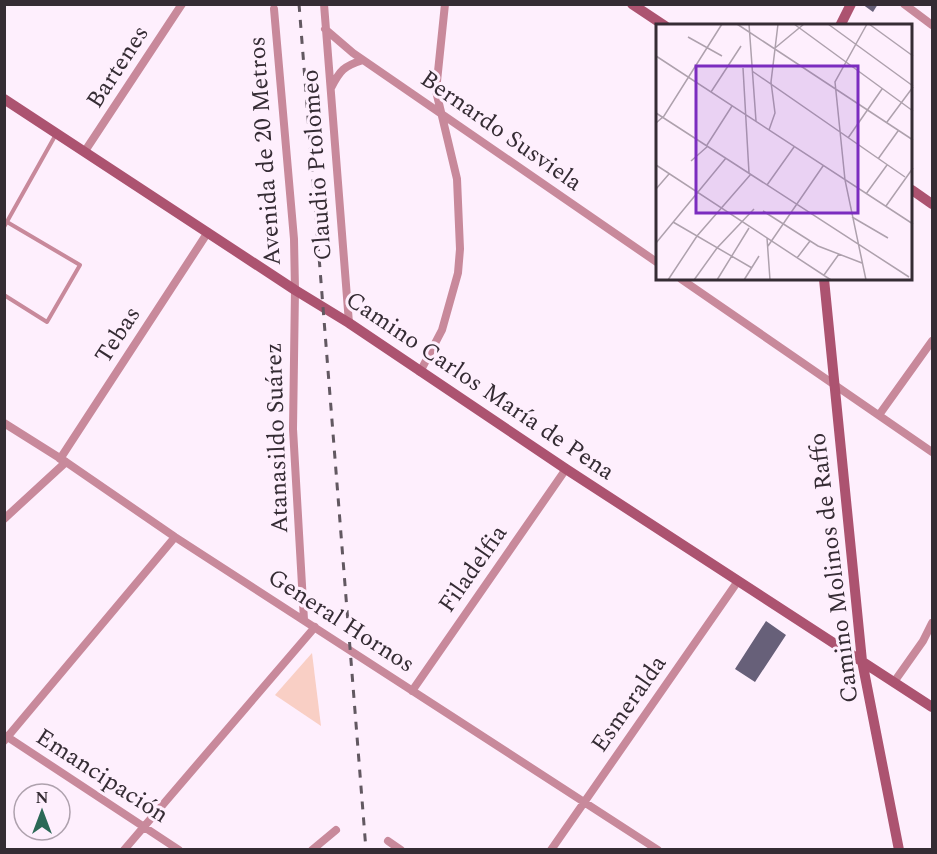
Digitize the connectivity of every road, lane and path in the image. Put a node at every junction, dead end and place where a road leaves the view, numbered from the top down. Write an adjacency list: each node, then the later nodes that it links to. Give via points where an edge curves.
1 (182, 4): 17 (street, Bartenes)
2 (324, 4): 11 (street, Claudio Ptolomeo)
3 (445, 4): 15 (street, via 436,91)
4 (632, 4): 8 (street)
5 (851, 4): 9 (street)
6 (904, 4): 10 (street)
7 (274, 9): 26 (street, Avenida de 20 Metros)
8 (662, 24)
9 (841, 24)
10 (933, 25)
11 (325, 29): 12 (street, Bernardo Susviela); 13 (street, Claudio Ptolomeo)
12 (363, 60): 13 (street, via 339,73); 15 (street, Bernardo Susviela)
13 (330, 90): 28 (street, Claudio Ptolomeo)
14 (4, 99): 16 (street, Camino Carlos María de Pena)
15 (441, 113): 23 (street, Bernardo Susviela); 30 (street, via 457,179 458,273 442,330)
16 (57, 133): 17 (street, Camino Carlos María de Pena); 20 (lane)
17 (85, 151): 22 (street, Camino Carlos María de Pena)
18 (913, 191): 19 (street)
19 (933, 204)
20 (8, 222): 21 (lane); 27 (lane, via 80,265 47,322)
21 (4, 227)
22 (208, 232): 26 (street, Camino Carlos María de Pena); 35 (street, Tebas)
23 (656, 262)
24 (682, 280): 31 (street)
25 (824, 280): 31 (street, Camino Molinos de Raffo)
26 (295, 290): 28 (street, Camino Carlos María de Pena); 40 (street, Atanasildo Suárez, via 293,429)
27 (4, 295)
28 (349, 323): 30 (street, Camino Carlos María de Pena)
29 (933, 340): 32 (street)
30 (420, 372): 36 (street, Camino Carlos María de Pena)
31 (834, 384): 32 (street); 43 (street, Camino Molinos de Raffo)
32 (879, 415): 34 (street)
33 (4, 423): 35 (street, General Hornos)
34 (933, 452)
35 (63, 460): 37 (street, Tebas); 38 (street, General Hornos)
36 (566, 469): 39 (street, Camino Carlos María de Pena); 45 (street, Filadelfia)
37 (4, 519)
38 (175, 537): 40 (street, General Hornos); 47 (street)
39 (738, 581): 43 (street, Camino Carlos María de Pena); 48 (street, Esmeralda)
40 (304, 620): 42 (street, General Hornos)
41 (933, 623): 44 (street)
42 (315, 627): 45 (street, General Hornos); 49 (street)
43 (862, 661): 44 (street, Camino Carlos María de Pena); 58 (street, Camino Molinos de Raffo)
44 (894, 682): 46 (street, Camino Carlos María de Pena)
45 (411, 691): 48 (street, General Hornos)
46 (933, 707)
47 (6, 738): 49 (street, Emancipación)
48 (585, 802): 56 (street, Esmeralda); 57 (street, General Hornos)
49 (144, 826): 52 (street); 53 (street, Emancipación)
50 (336, 830): 54 (street)
51 (388, 841): 55 (street)
52 (124, 849)
53 (179, 849)
54 (312, 849)
55 (401, 849)
56 (551, 849)
57 (658, 849)
58 (899, 849)

